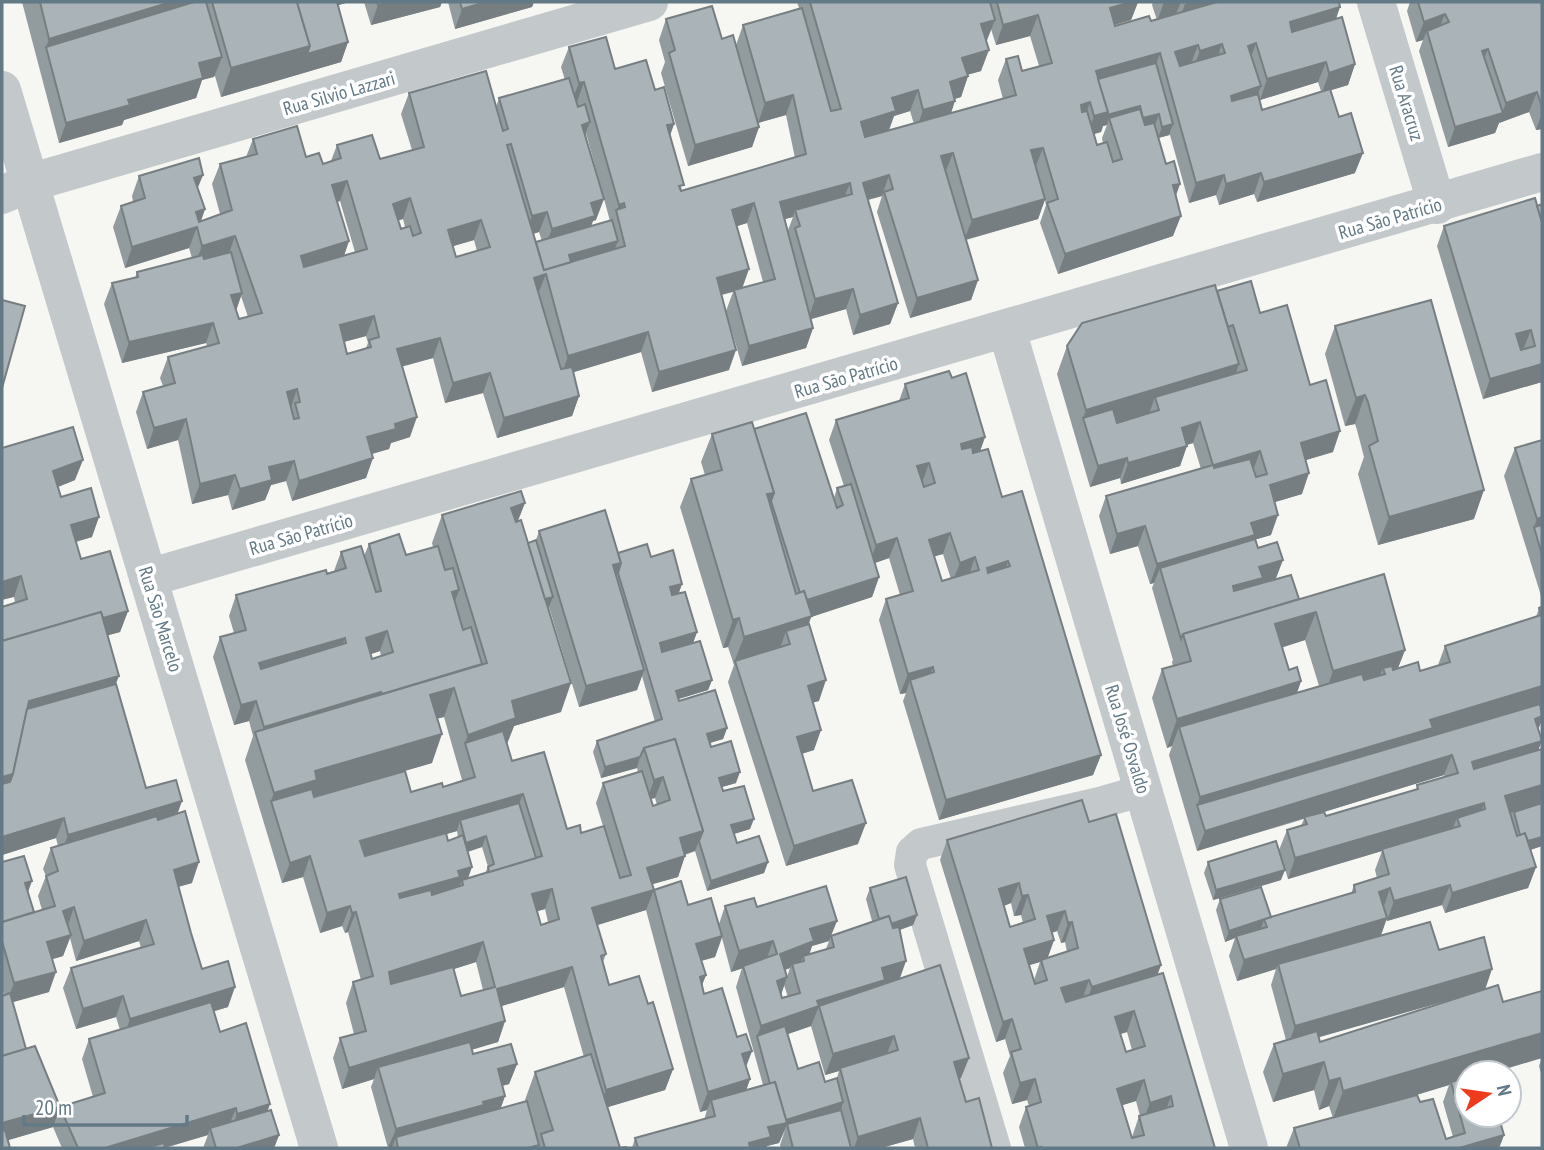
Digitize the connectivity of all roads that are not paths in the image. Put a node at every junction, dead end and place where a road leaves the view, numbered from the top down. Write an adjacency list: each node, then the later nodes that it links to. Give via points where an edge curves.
1 (649, 2): 5 (street, Rua Silvio Lazzari)
2 (1376, 2): 6 (street, Rua Aracruz)
3 (2, 90): 5 (street, Rua São Marcelo)
4 (1542, 172): 6 (street, Rua São Patrício)
5 (15, 189): 8 (street, Rua São Marcelo)
6 (1437, 205): 7 (street, Rua São Patrício)
7 (1007, 330): 8 (street, Rua São Patrício); 9 (street, Rua José Osvaldo)
8 (148, 578): 10 (street, Rua São Marcelo)
9 (1144, 790): 11 (lane, via 921,844 912,852 910,865); 12 (street, Rua José Osvaldo)
10 (318, 1148)
11 (995, 1148)
12 (1249, 1148)

